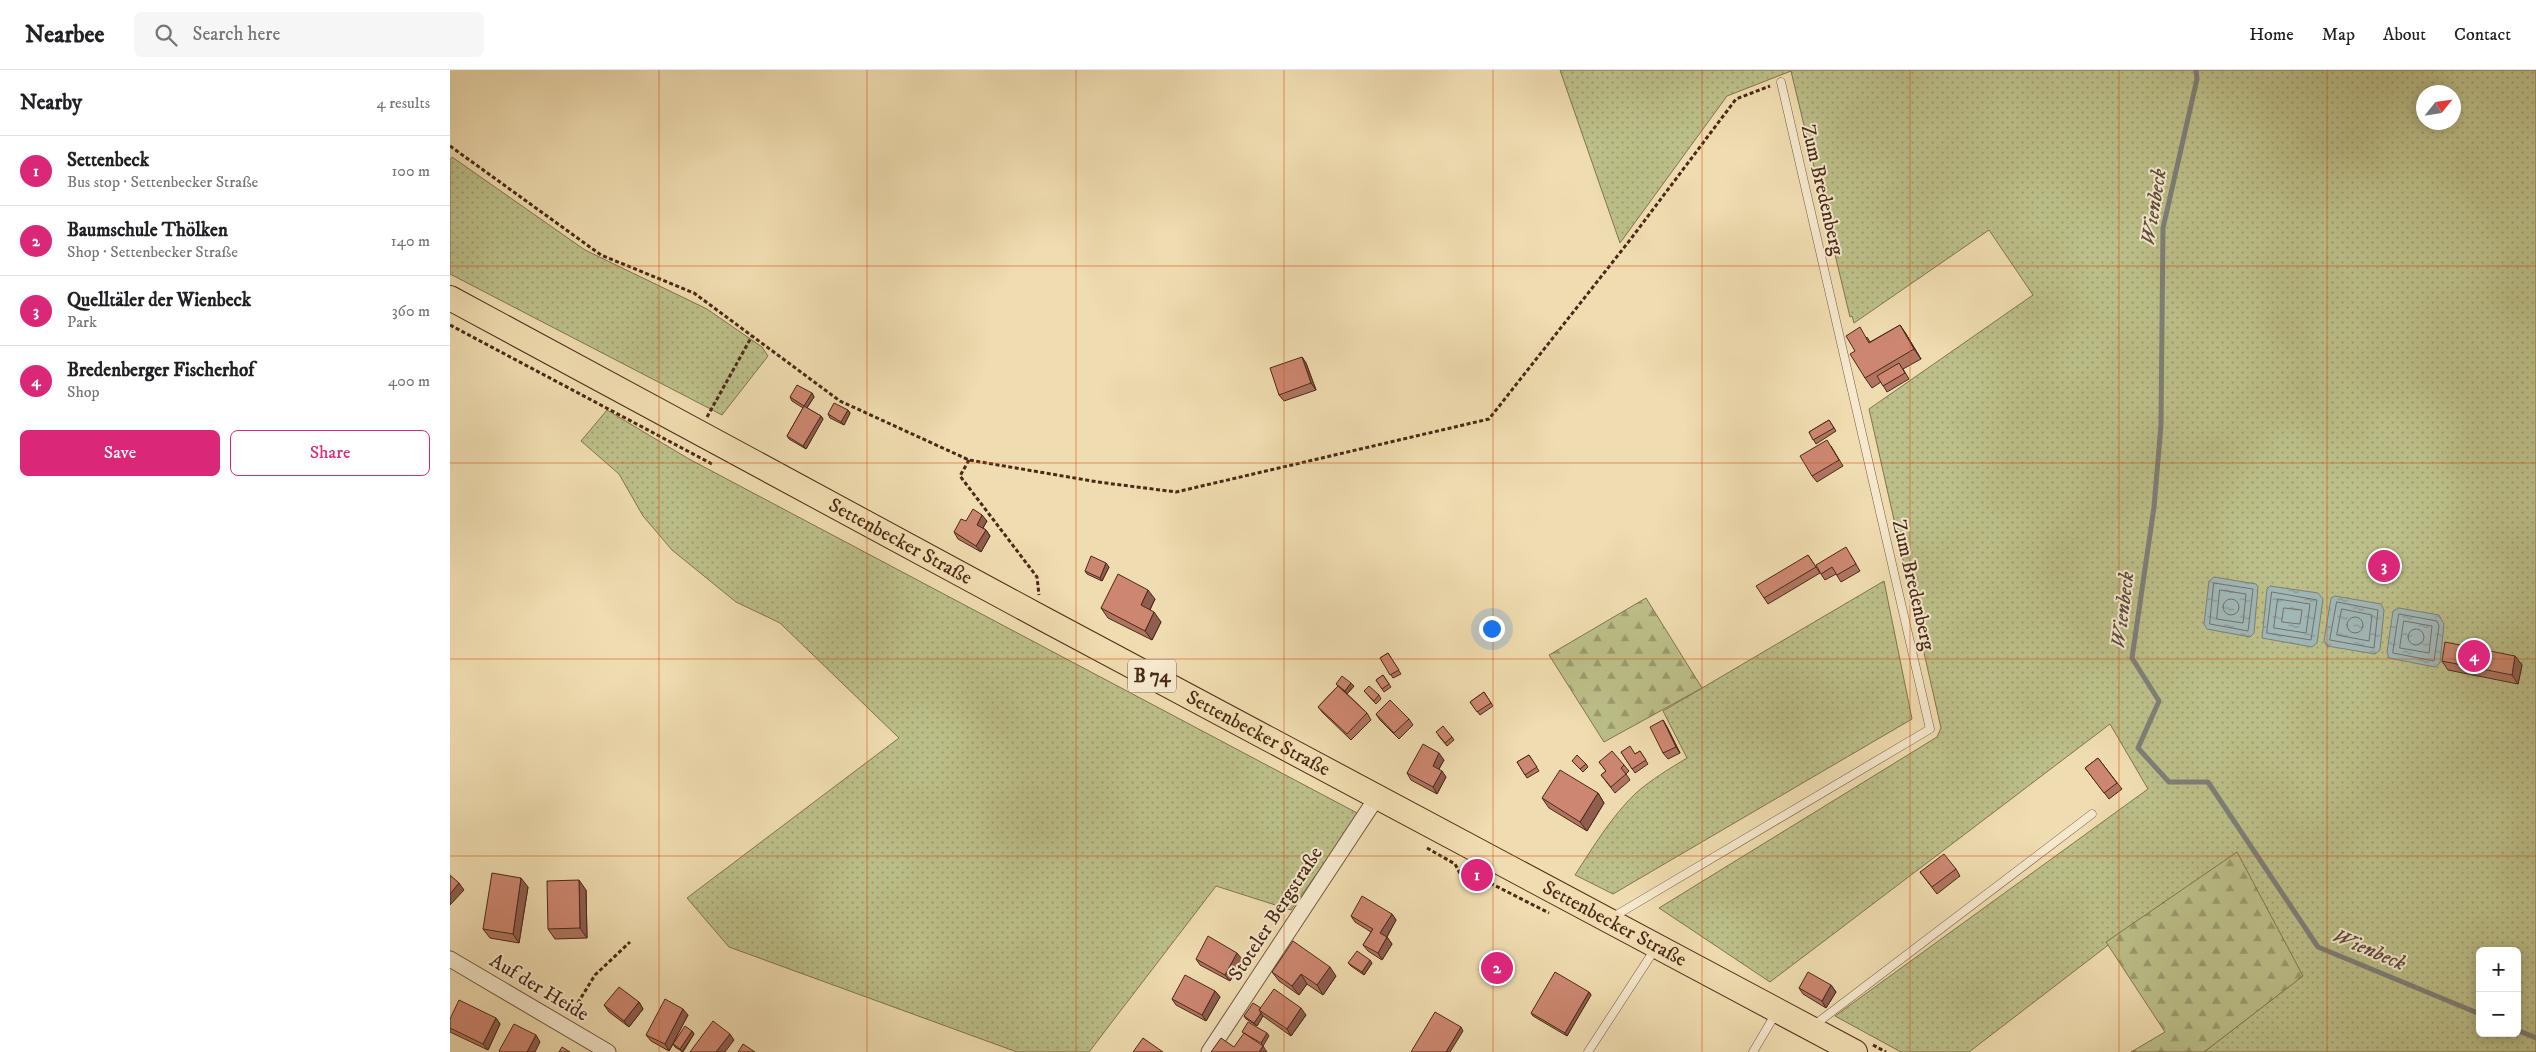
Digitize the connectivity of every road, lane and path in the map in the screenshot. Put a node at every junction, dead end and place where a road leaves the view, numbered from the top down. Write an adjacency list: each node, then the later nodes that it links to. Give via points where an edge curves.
1 (1780, 82): 6 (path, via 1736,99 1489,420 1176,492); 10 (lane, Zum Bredenberg, via 1930,729)
2 (450, 146): 4 (path, via 601,255 694,293)
3 (450, 298): 7 (main road, Settenbecker Straße / B 74)
4 (752, 336): 5 (path); 6 (path, via 840,401)
5 (707, 418)
6 (969, 460): 7 (path, via 960,476 1038,577)
7 (1042, 618): 8 (main road, Settenbecker Straße / B 74)
8 (1377, 797): 10 (main road, Settenbecker Straße / B 74); 18 (street, Stoteler Bergstraße)
9 (2092, 814): 16 (lane)
10 (1607, 920): 12 (main road, Settenbecker Straße / B 74)
11 (630, 942): 15 (path, via 595,975)
12 (1657, 947): 14 (main road, Settenbecker Straße / B 74); 19 (lane)
13 (450, 959): 15 (street, Auf der Heide)
14 (1778, 1010): 16 (main road, Settenbecker Straße / B 74); 20 (lane)
15 (564, 1026): 17 (street, Auf der Heide)
16 (1810, 1028): 21 (main road, Settenbecker Straße / B 74)
17 (608, 1052)
18 (1209, 1052)
19 (1588, 1052)
20 (1753, 1052)
21 (1855, 1052)

